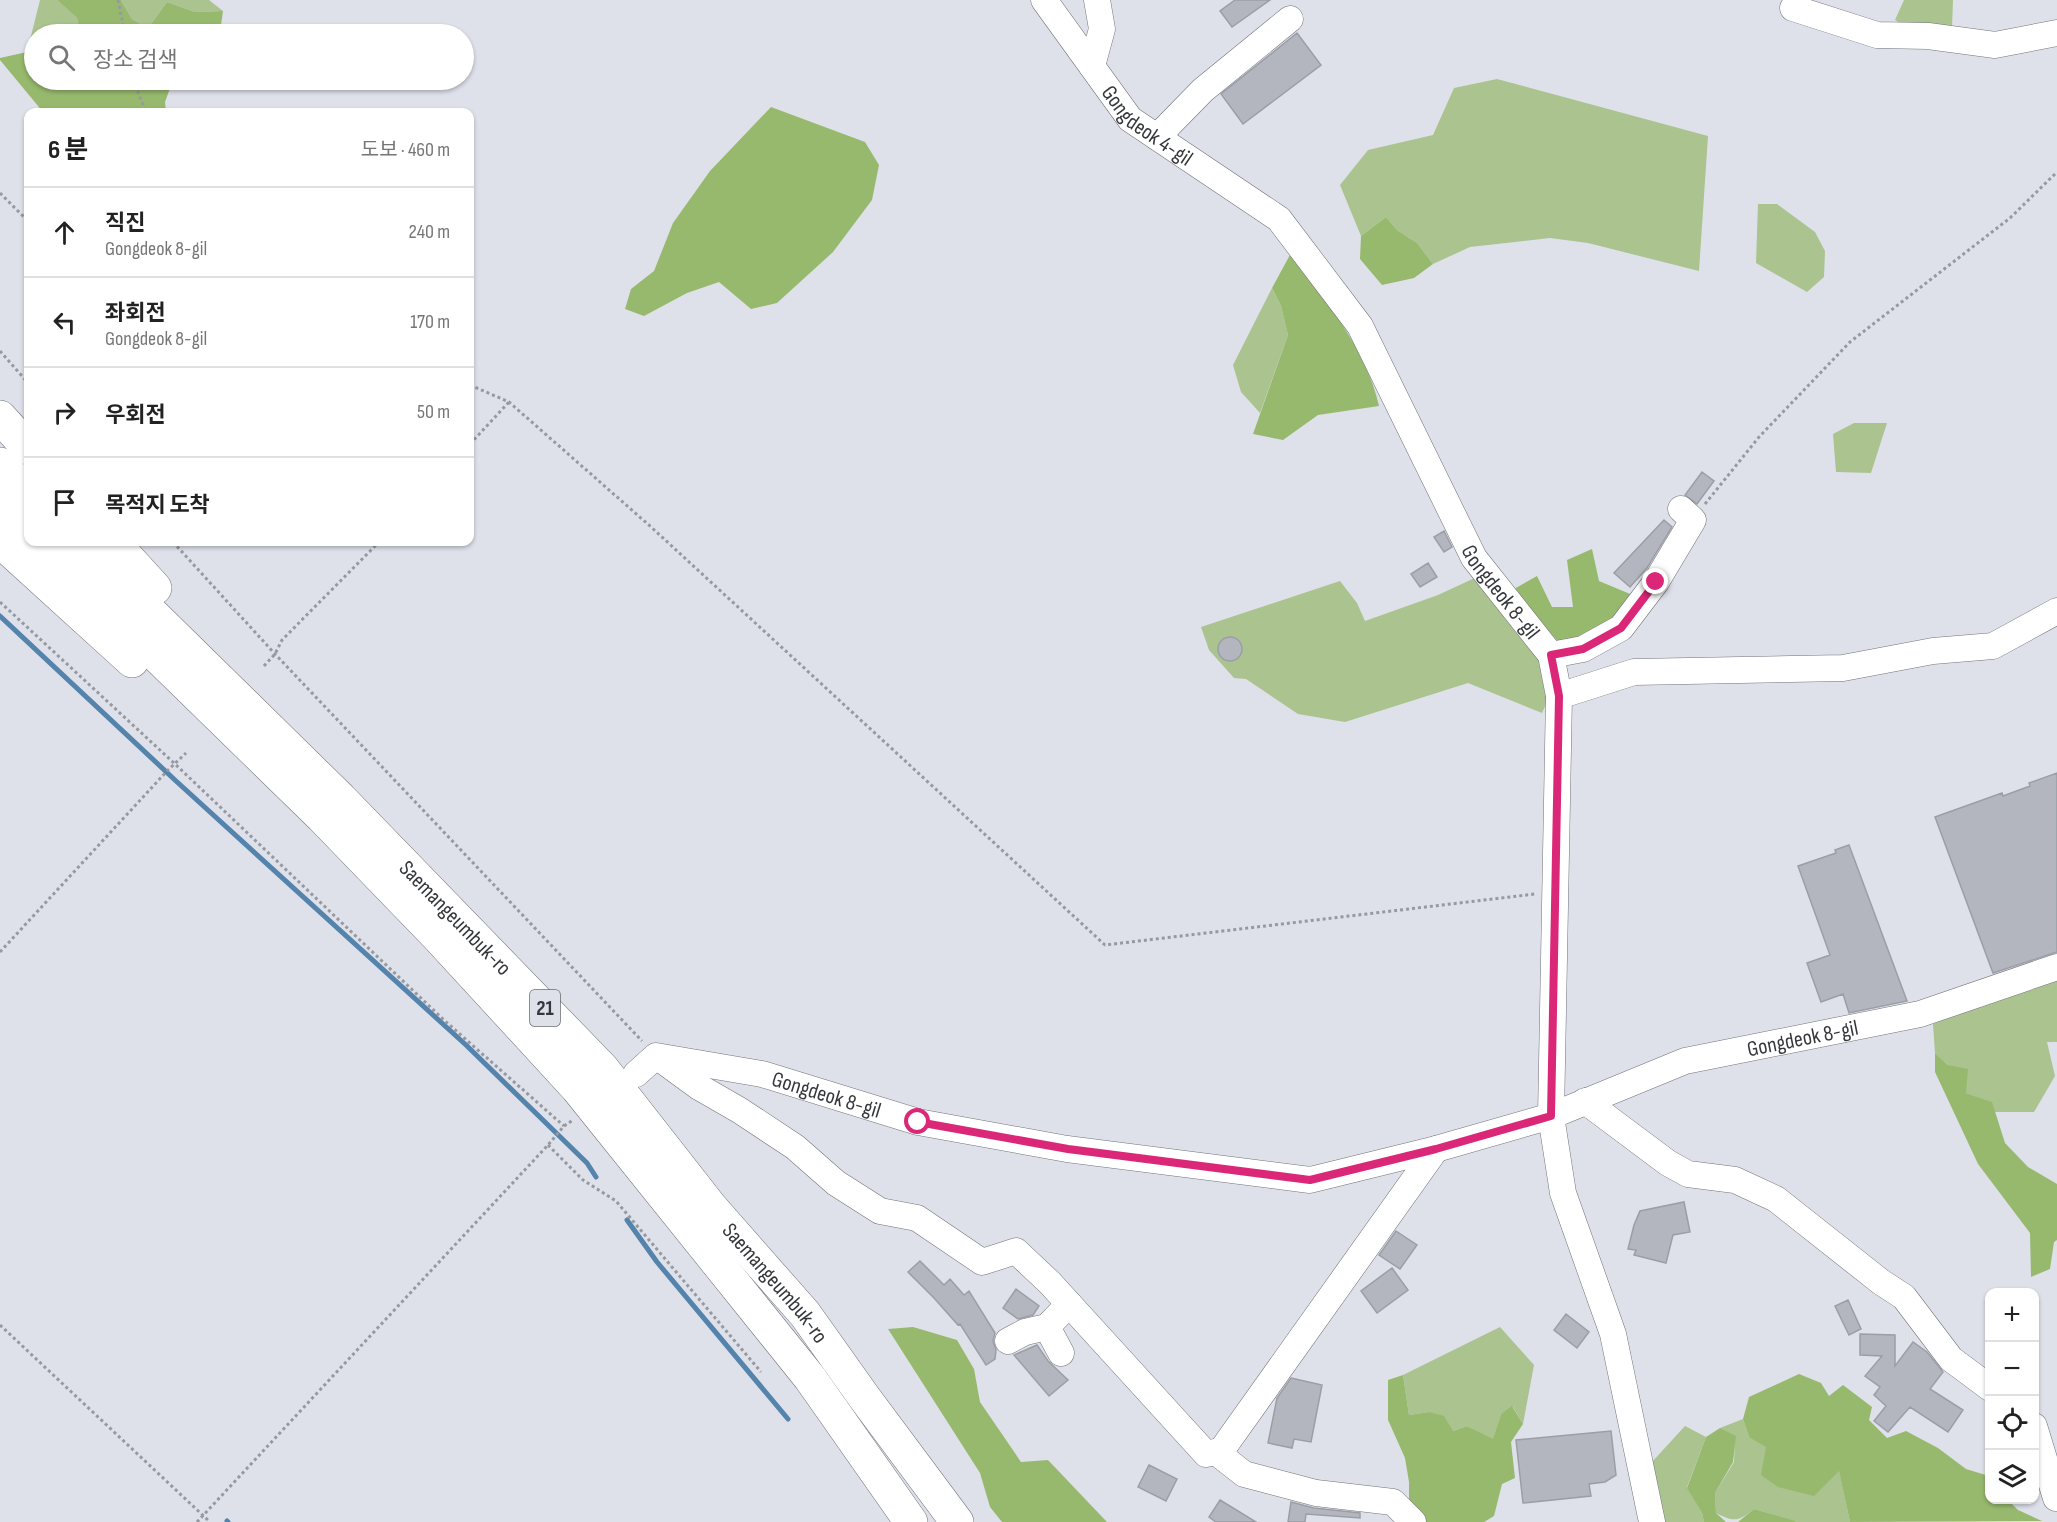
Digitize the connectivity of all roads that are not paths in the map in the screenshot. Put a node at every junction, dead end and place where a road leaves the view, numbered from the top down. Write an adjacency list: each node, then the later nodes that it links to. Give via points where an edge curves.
1 (1044, 0): 6 (street, Gongdeok 4-gil)
2 (1097, 0): 6 (street, via 1102,29)
3 (1793, 8): 5 (street, via 1877,35 1928,36 1995,45)
4 (1290, 19): 7 (street, via 1203,90)
5 (2057, 33)
6 (1092, 66): 7 (street, Gongdeok 4-gil, via 1130,119)
7 (1156, 137): 8 (street, Gongdeok 4-gil)
8 (1279, 219): 21 (street, Gongdeok 8-gil, via 1360,326 1474,558)
9 (0, 417): 10 (highway)
10 (24, 444)
11 (0, 464): 12 (highway)
12 (24, 488)
13 (0, 502): 15 (highway)
14 (1687, 514): 21 (street, via 1656,582 1621,628 1583,649)
15 (24, 526)
16 (0, 542): 23 (highway, via 135,664)
17 (44, 546): 23 (highway, Saemangeumbuk-ro / 21)
18 (83, 546): 23 (highway, Saemangeumbuk-ro / 21)
19 (116, 546): 23 (highway)
20 (2057, 611): 22 (street, via 1993,646 1933,651 1843,668 1634,672)
21 (1551, 655): 22 (street, Gongdeok 8-gil)
22 (1559, 696): 28 (street, Gongdeok 8-gil)
23 (331, 808): 38 (highway, Saemangeumbuk-ro / 21, via 440,939 577,1089 810,1377); 39 (highway, Saemangeumbuk-ro / 21, via 602,1068 710,1206 805,1314)
24 (2057, 967): 27 (street, Gongdeok 8-gil, via 1920,1014 1685,1061)
25 (656, 1056): 26 (street); 29 (street, Gongdeok 8-gil, via 762,1074 918,1122 1068,1149 1310,1180); 30 (street, via 790,1144 836,1183 880,1211 917,1218 982,1262 1016,1251)
26 (636, 1074)
27 (1586, 1101): 28 (street, Gongdeok 8-gil); 34 (street, via 1688,1174 1735,1180 1776,1199 1904,1297 1951,1359)
28 (1551, 1116): 29 (street, Gongdeok 8-gil); 41 (street, Gongdeok 8-gil, via 1563,1193 1613,1334)
29 (1436, 1149): 36 (street, via 1221,1451)
30 (1069, 1304): 31 (street); 36 (street, via 1206,1454)
31 (1047, 1327): 32 (street); 33 (street)
32 (1008, 1341)
33 (1061, 1353)
34 (1985, 1386)
35 (2039, 1442): 37 (street)
36 (1216, 1452): 40 (street, via 1244,1474 1316,1493 1393,1502)
37 (2056, 1498)
38 (911, 1522)
39 (957, 1522)
40 (1413, 1522)
41 (1652, 1522)

